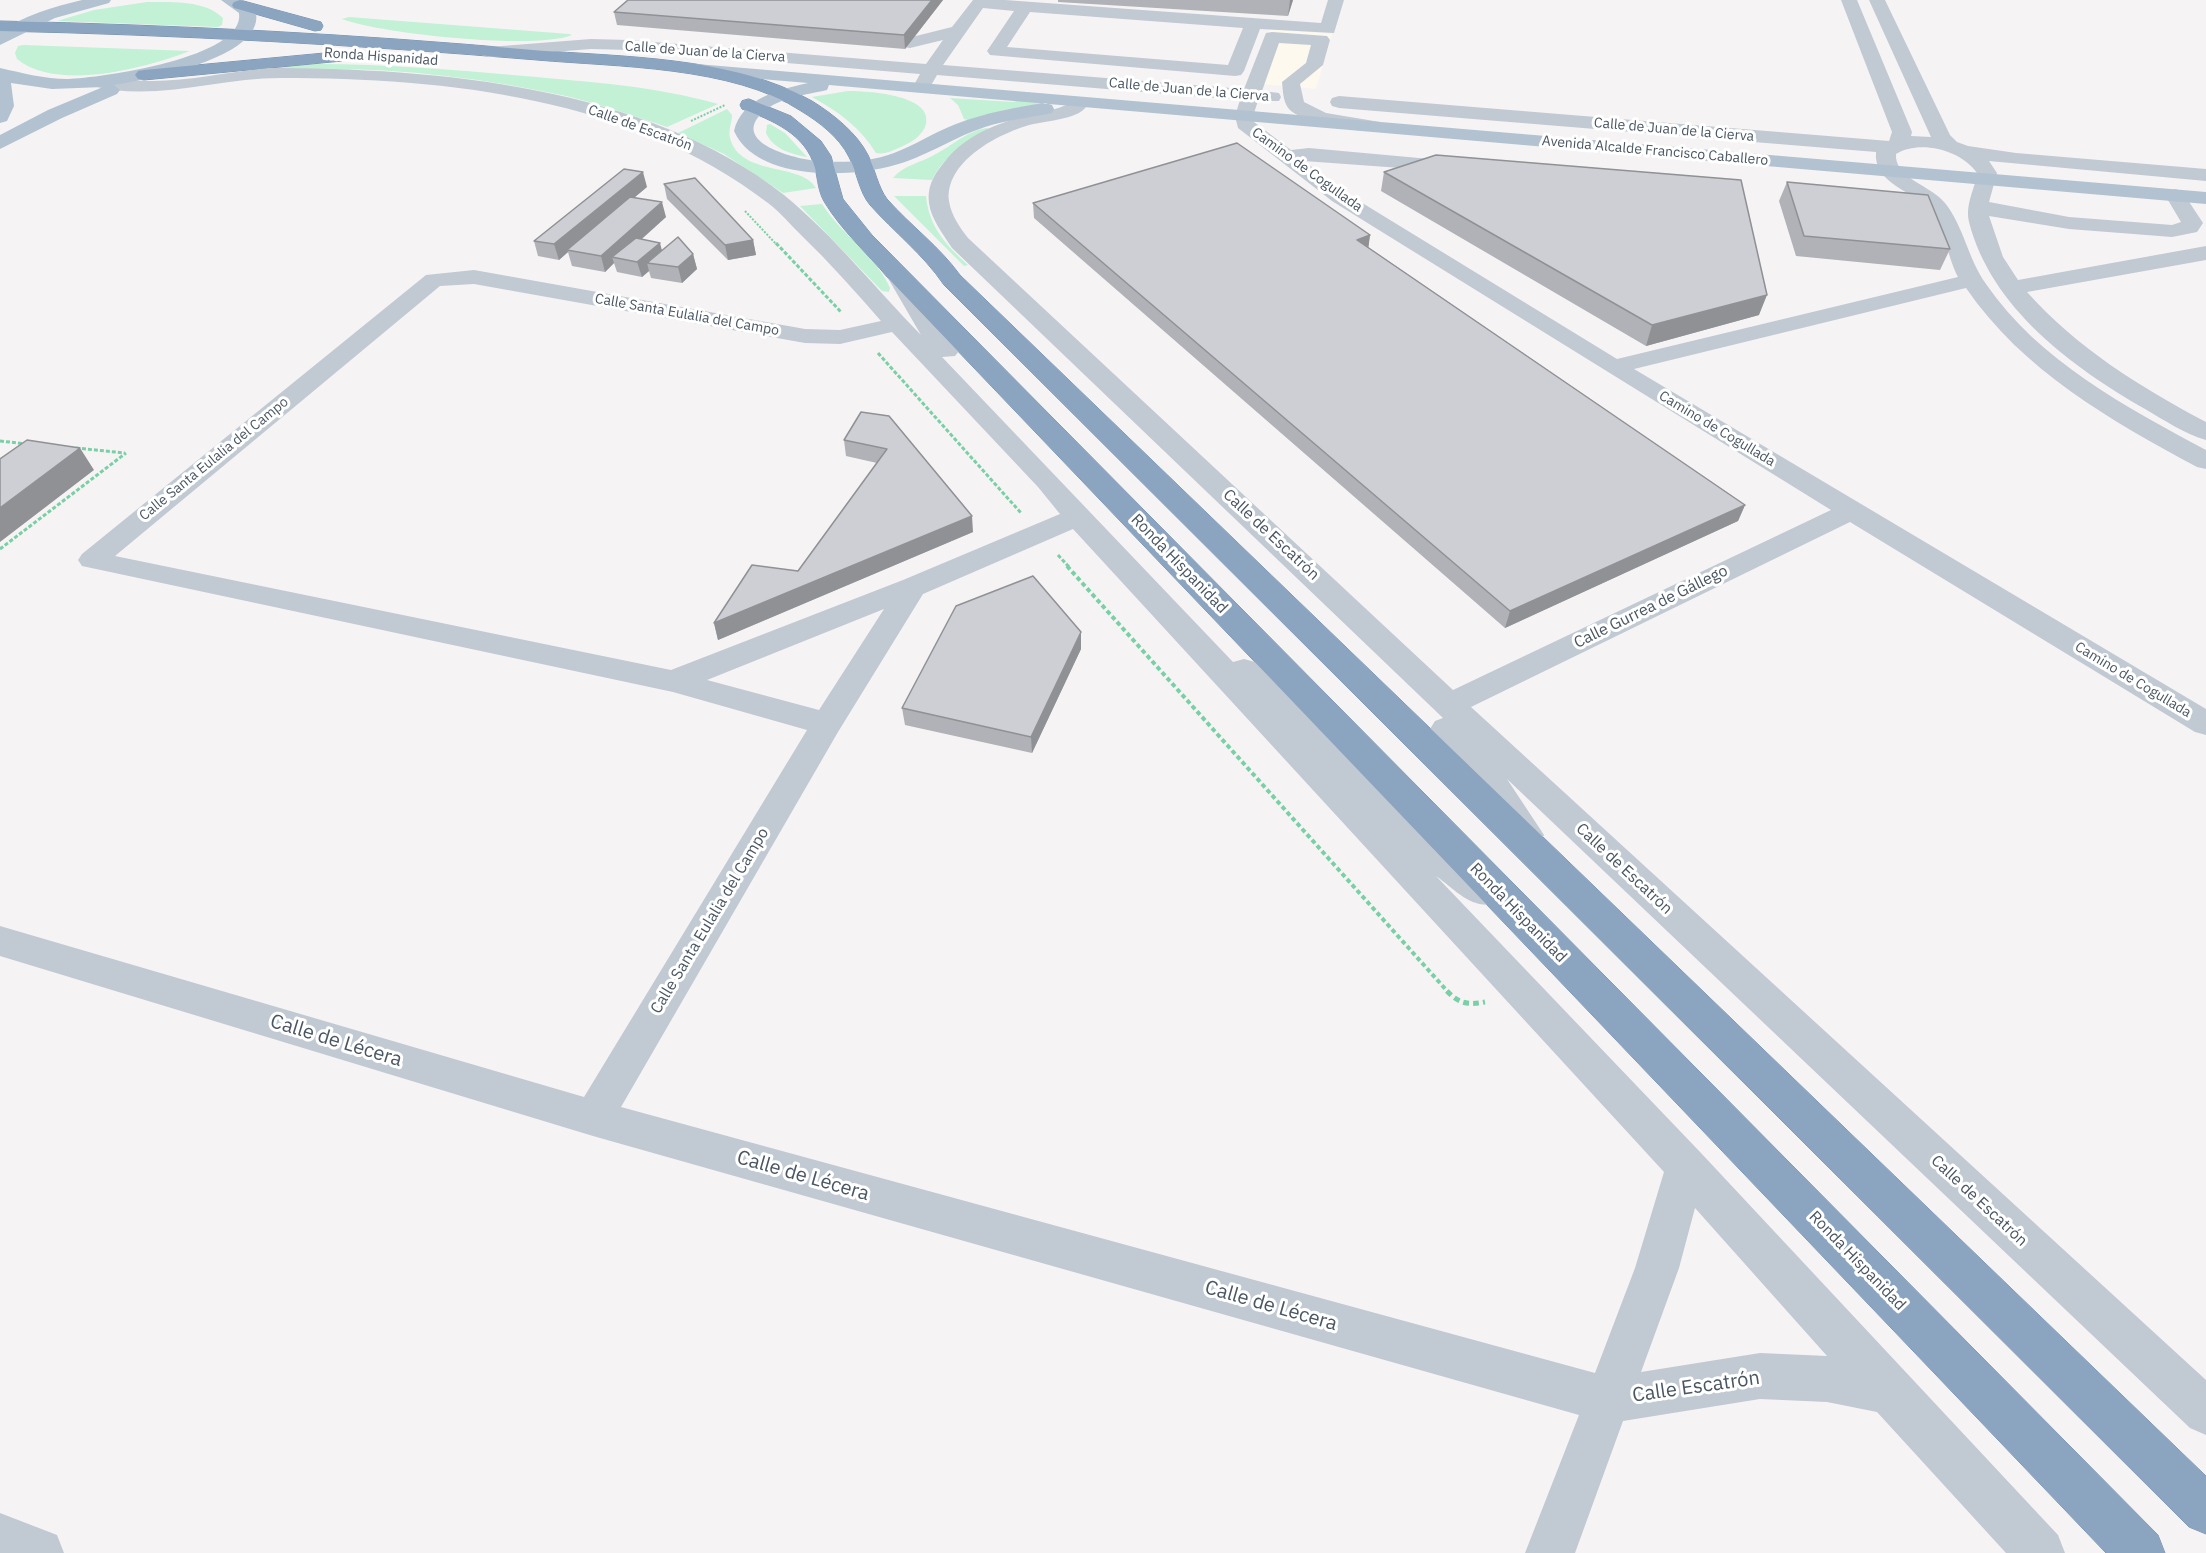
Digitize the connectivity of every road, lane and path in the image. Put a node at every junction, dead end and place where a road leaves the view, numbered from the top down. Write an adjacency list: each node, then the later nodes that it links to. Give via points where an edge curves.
1 (102, 0): 8 (main road)
2 (1336, 0): 15 (street, via 1328,29)
3 (1849, 0): 58 (street, via 1902,132)
4 (1877, 0): 59 (street, via 1941,137)
5 (235, 2): 19 (main road, via 249,18); 21 (highway)
6 (980, 2): 7 (street); 18 (street)
7 (1030, 5): 9 (street); 26 (street, via 996,51)
8 (74, 6): 11 (highway); 17 (main road)
9 (1063, 10): 10 (street); 26 (street)
10 (1101, 12): 12 (street); 28 (street)
11 (0, 14)
12 (1138, 15): 13 (street); 29 (street)
13 (1177, 18): 14 (street); 30 (street)
14 (1215, 21): 15 (street); 33 (street)
15 (1253, 24): 33 (street, via 1235,70)
16 (0, 26): 17 (highway, Ronda Hispanidad)
17 (21, 26): 19 (highway, Ronda Hispanidad); 20 (main road)
18 (958, 31): 22 (street); 31 (street)
19 (242, 33): 21 (highway, Ronda Hispanidad); 23 (main road)
20 (0, 40): 23 (highway, Ronda Hispanidad)
21 (374, 41): 25 (highway, Ronda Hispanidad)
22 (910, 43)
23 (224, 46): 27 (highway, Ronda Hispanidad); 36 (main road, via 189,62)
24 (892, 48): 34 (street)
25 (489, 52): 32 (highway, Ronda Hispanidad); 34 (street, Calle de Juan de la Cierva, via 591,44)
26 (1035, 54): 28 (street)
27 (355, 56): 36 (highway); 41 (highway, Ronda Hispanidad, via 629,79)
28 (1075, 58): 29 (street)
29 (1116, 61): 30 (street)
30 (1155, 64): 33 (street); 39 (street)
31 (935, 65): 34 (street, Calle de Juan de la Cierva); 39 (street, Calle de Juan de la Cierva); 40 (street)
32 (663, 66): 34 (main road, Ronda Hispanidad); 43 (highway, Ronda Hispanidad, via 712,73)
33 (1196, 67): 42 (street)
34 (847, 72): 40 (main road, Ronda Hispanidad); 43 (main road, Ronda Hispanidad)
35 (0, 73): 37 (main road, via 40,83); 50 (main road, via 5,105)
36 (142, 75): 37 (main road); 38 (main road)
37 (98, 82): 38 (street, Calle de Escatrón)
38 (120, 86): 51 (street, Calle de Escatrón, via 154,87 267,73 400,77 540,97); 56 (main road)
39 (1144, 87): 42 (street, Calle de Juan de la Cierva)
40 (921, 88): 46 (main road, Avenida Alcalde Francisco Caballero); 54 (main road, via 941,110 944,127)
41 (695, 89)
42 (1186, 90): 47 (street, Calle de Juan de la Cierva)
43 (785, 96): 49 (main road, Ronda Hispanidad); 62 (highway, Ronda Hispanidad, via 816,111 835,126)
44 (1294, 99): 47 (street, Calle de Juan de la Cierva); 47 (street, via 1291,82 1314,65 1322,40 1272,37); 52 (street, via 1298,106 1313,113); 55 (street, Calle de Juan de la Cierva)
45 (735, 100): 49 (highway, Ronda Hispanidad)
46 (1104, 104): 47 (main road, Avenida Alcalde Francisco Caballero); 48 (main road, Avenida Alcalde Francisco Caballero)
47 (1247, 106): 52 (main road, Avenida Alcalde Francisco Caballero); 60 (street, Camino de Cogullada, via 1245,124)
48 (1077, 107): 54 (main road, Avenida Alcalde Francisco Caballero, via 1015,113); 80 (street, Calle de Escatrón, via 1009,126 981,140 953,162 938,194 944,218 960,243)
49 (757, 108): 63 (highway, Ronda Hispanidad, via 797,128 818,152); 63 (main road, via 744,129 756,149 785,162)
50 (0, 117)
51 (636, 124): 53 (street); 79 (street, Calle de Escatrón, via 724,163 777,200)
52 (1377, 127): 57 (main road, Avenida Alcalde Francisco Caballero)
53 (613, 135)
54 (939, 138): 62 (main road, via 910,154)
55 (1772, 138): 57 (street, via 1607,138); 58 (street, Calle de Juan de la Cierva)
56 (0, 143)
57 (1568, 144): 65 (main road, Avenida Alcalde Francisco Caballero)
58 (1895, 146): 59 (street, Calle de Juan de la Cierva, via 1922,142); 65 (street, via 1884,154)
59 (1958, 150): 66 (street, via 2016,159); 67 (street, via 1982,164)
60 (1287, 157): 61 (street, via 1309,154); 82 (street, Camino de Cogullada, via 1339,197)
61 (1390, 161): 64 (street); 75 (street, via 1367,185)
62 (864, 165): 63 (main road); 74 (highway, Ronda Hispanidad, via 876,199)
63 (825, 167): 76 (highway, Ronda Hispanidad, via 829,192 842,215)
64 (1471, 167)
65 (1891, 171): 67 (main road, Avenida Alcalde Francisco Caballero); 77 (street, via 1938,208)
66 (2205, 175)
67 (1987, 178): 68 (main road, Avenida Alcalde Francisco Caballero); 70 (street)
68 (2175, 195): 69 (main road, Avenida Alcalde Francisco Caballero); 72 (street)
69 (2206, 198)
70 (1979, 206): 72 (street, via 2069,223 2160,231 2188,227); 78 (street, via 1986,242)
71 (743, 210): 81 (path)
72 (2198, 218)
73 (2206, 253): 78 (street)
74 (937, 259): 80 (street, Calle de Escatrón); 100 (highway, Ronda Hispanidad, via 952,280)
75 (1494, 269)
76 (896, 273): 88 (street, Ronda Hispanidad, via 933,336 1015,423); 101 (highway, Ronda Hispanidad)
77 (1972, 280): 82 (street); 87 (street, via 2017,336 2056,369 2139,425)
78 (2013, 288): 83 (street, via 2028,309 2080,355 2149,402)
79 (897, 324): 81 (street, Calle Santa Eulalia del Campo); 88 (street, Calle de Escatrón)
80 (1044, 324): 92 (street, Calle de Escatrón)
81 (860, 334): 91 (path); 96 (street, Calle Santa Eulalia del Campo, via 805,336 474,277 434,280 92,560)
82 (1613, 367): 89 (street, Camino de Cogullada)
83 (2206, 432)
84 (0, 441): 85 (path)
85 (34, 444)
86 (69, 448): 93 (path, via 126,453)
87 (2206, 461)
88 (1047, 481): 90 (street, Calle de Escatrón)
89 (1853, 510): 97 (street, Calle Gurrea de Gállego); 99 (street, Camino de Cogullada)
90 (1077, 517): 91 (street); 95 (street, Calle de Escatrón)
91 (1038, 533): 94 (street); 103 (path, via 1454,999 1478,1005)
92 (1270, 534): 97 (street, Calle de Escatrón); 100 (street, Ronda Hispanidad, via 1302,586 1457,740 1489,778)
93 (0, 549)
94 (913, 587): 96 (street); 98 (street, Calle Santa Eulalia del Campo)
95 (1173, 617): 101 (street, Calle de Escatrón, via 1295,709 1446,864); 103 (street, Calle de Escatrón)
96 (673, 681): 98 (street, Calle Santa Eulalia del Campo)
97 (1449, 705): 108 (street, Calle de Escatrón)
98 (827, 724): 104 (street, Calle Santa Eulalia del Campo)
99 (2206, 724)
100 (1541, 857): 109 (highway, Ronda Hispanidad)
101 (1542, 938): 114 (highway, Ronda Hispanidad)
102 (0, 941): 104 (street, Calle de Lécera)
103 (1515, 985): 105 (street, Calle de Escatrón)
104 (593, 1118): 107 (street, Calle de Lécera)
105 (1686, 1167): 106 (street, Calle de Escatrón); 107 (street, Calle Escatrón, via 1657,1268)
106 (1890, 1392): 107 (street, Calle Escatrón, via 1827,1379 1761,1376); 113 (street, Calle de Escatrón)
107 (1608, 1400): 112 (street, Calle Escatrón)
108 (2206, 1412)
109 (2206, 1510)
110 (0, 1538): 111 (street)
111 (39, 1553)
112 (1550, 1553)
113 (2040, 1553)
114 (2140, 1553)

